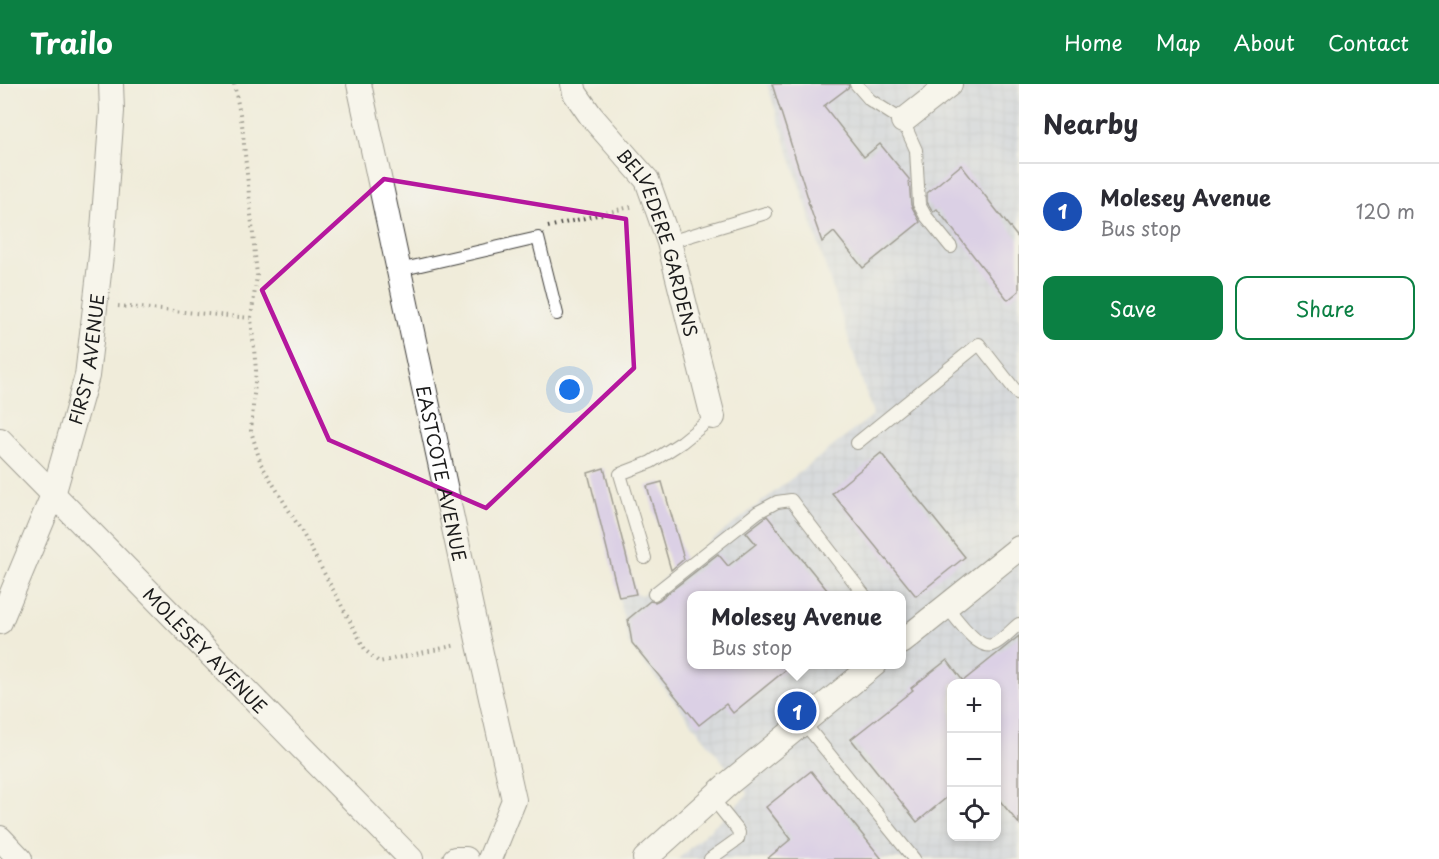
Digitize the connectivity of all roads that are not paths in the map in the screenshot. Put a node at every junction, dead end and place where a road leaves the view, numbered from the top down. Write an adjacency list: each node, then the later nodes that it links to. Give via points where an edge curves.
1 (111, 84): 16 (street, FIRST AVENUE, via 101,256 87,376)
2 (359, 84): 10 (street, EASTCOTE AVENUE)
3 (573, 84): 8 (street, BELVEDERE GARDENS, via 591,116 647,180)
4 (855, 84): 6 (lane, via 870,100)
5 (950, 84): 6 (street)
6 (903, 121): 9 (lane, via 916,150 919,204)
7 (766, 213): 8 (lane)
8 (669, 242): 13 (street, BELVEDERE GARDENS)
9 (951, 248)
10 (399, 270): 11 (lane, via 538,238); 34 (street, EASTCOTE AVENUE, via 514,800)
11 (557, 314)
12 (1019, 395): 15 (lane, via 979,344)
13 (713, 417): 18 (lane, via 651,462 620,474)
14 (0, 440): 16 (street, MOLESEY AVENUE)
15 (857, 443)
16 (53, 495): 22 (street, FIRST AVENUE); 31 (street, MOLESEY AVENUE)
17 (1019, 548): 21 (street)
18 (645, 558)
19 (861, 591): 20 (lane, via 791,500 758,512)
20 (654, 594)
21 (946, 606): 23 (lane, via 984,645 993,645); 24 (street)
22 (0, 622)
23 (1019, 624)
24 (906, 639)
25 (869, 669): 26 (street)
26 (804, 723): 27 (street); 36 (lane)
27 (712, 798): 29 (street); 35 (lane, via 739,833 738,838)
28 (0, 838): 30 (street)
29 (652, 857)
30 (20, 859)
31 (411, 859)
32 (455, 859): 33 (street)
33 (466, 859)
34 (490, 859)
35 (710, 859)
36 (914, 859)

